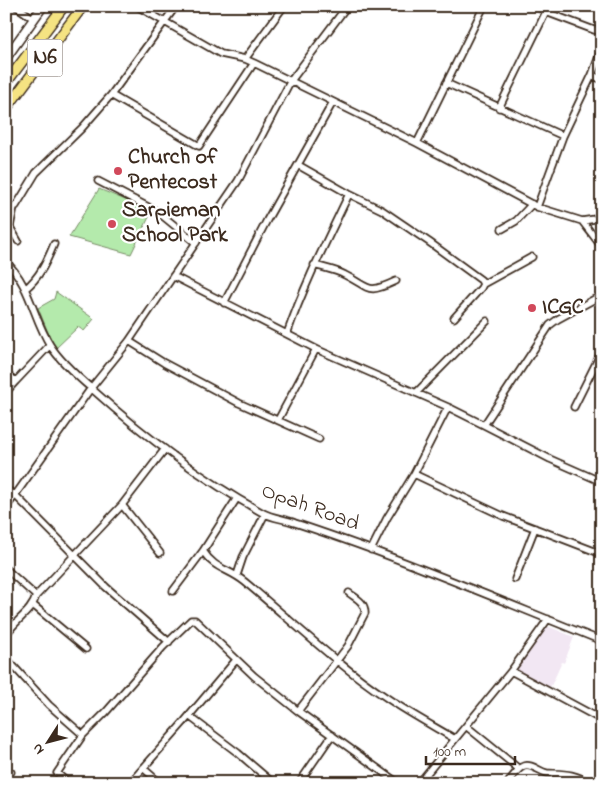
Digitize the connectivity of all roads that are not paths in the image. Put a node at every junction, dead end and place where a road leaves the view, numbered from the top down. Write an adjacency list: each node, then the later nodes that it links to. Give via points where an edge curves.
1 (16, 6): 12 (street)
2 (28, 6): 12 (street)
3 (43, 6): 14 (main road)
4 (64, 6): 24 (highway, N6)
5 (83, 6): 29 (highway, N6)
6 (137, 6): 15 (street)
7 (176, 6): 15 (street)
8 (284, 6): 19 (street)
9 (347, 6): 23 (street)
10 (484, 6): 25 (street)
11 (537, 6): 13 (street)
12 (24, 12): 14 (street)
13 (546, 12): 16 (street); 28 (street)
14 (34, 19): 18 (main road)
15 (164, 23): 19 (street, via 221,54); 26 (street)
16 (602, 31)
17 (602, 48): 21 (street)
18 (6, 58)
19 (246, 59): 20 (street)
20 (254, 63): 23 (street); 26 (street, via 199,146)
21 (592, 75): 22 (street); 30 (street)
22 (602, 80)
23 (290, 82): 27 (street); 42 (street, via 238,181)
24 (6, 83)
25 (446, 83): 28 (street); 31 (street)
26 (111, 95): 37 (street, via 36,173)
27 (333, 102): 31 (street); 32 (street)
28 (499, 108): 30 (street)
29 (6, 109)
30 (563, 136): 36 (street)
31 (417, 143): 36 (street)
32 (298, 165): 34 (street); 53 (street)
33 (98, 181): 42 (street, via 158,212)
34 (350, 194): 47 (street); 50 (street, via 390,215)
35 (6, 205): 37 (street)
36 (534, 206): 39 (street); 40 (street)
37 (14, 207): 41 (street, via 10,226)
38 (602, 217): 39 (street)
39 (582, 221): 44 (street)
40 (502, 229)
41 (18, 241)
42 (196, 243): 48 (street)
43 (54, 244): 51 (street, via 41,273)
44 (602, 247)
45 (532, 257): 50 (street)
46 (6, 262): 51 (street, Opah Road, via 14,269)
47 (314, 265): 49 (street, via 343,274 367,289); 56 (street)
48 (173, 276): 53 (street); 57 (street)
49 (396, 281)
50 (483, 284): 54 (street)
51 (25, 290): 58 (street, Opah Road)
52 (602, 295): 69 (street, via 550,325)
53 (224, 303): 56 (street)
54 (454, 318)
55 (486, 321): 65 (street)
56 (287, 334): 59 (street)
57 (129, 341): 63 (street); 68 (street, via 202,384)
58 (50, 345): 62 (street); 63 (street, Opah Road)
59 (316, 349): 65 (street); 68 (street)
60 (602, 351): 67 (street)
61 (6, 374): 62 (street)
62 (16, 382): 64 (street)
63 (91, 388): 71 (street, Opah Road); 75 (street)
64 (6, 392)
65 (416, 393): 66 (street)
66 (448, 407): 69 (street); 72 (street)
67 (574, 407)
68 (278, 420): 70 (street)
69 (484, 425): 73 (street)
70 (319, 439)
71 (165, 449): 76 (street, Opah Road); 77 (street)
72 (414, 474): 80 (street); 81 (street)
73 (602, 482)
74 (6, 489): 75 (street)
75 (16, 496): 78 (street); 84 (street)
76 (236, 498): 79 (street, Opah Road); 82 (street)
77 (122, 504): 83 (street); 84 (street)
78 (6, 508)
79 (265, 514): 81 (street, Opah Road); 87 (street)
80 (535, 528): 85 (street); 88 (street)
81 (371, 550): 93 (street, Opah Road)
82 (203, 551): 87 (street, via 216,566); 89 (street)
83 (160, 553)
84 (74, 554): 91 (street); 96 (street)
85 (602, 554)
86 (6, 569): 91 (street)
87 (237, 575): 100 (street)
88 (515, 579)
89 (173, 592)
90 (349, 593): 100 (street, via 363,602 365,613)
91 (36, 596): 92 (street)
92 (33, 605): 94 (street); 97 (street)
93 (548, 619): 95 (street, Opah Road); 101 (street)
94 (6, 634)
95 (602, 641)
96 (169, 642): 99 (street, via 191,620 195,620); 106 (street)
97 (86, 649)
98 (6, 658): 106 (street, via 49,705)
99 (236, 660): 102 (street); 103 (street)
100 (337, 660): 102 (street); 108 (street, via 387,698)
101 (511, 671): 104 (street); 105 (street)
102 (298, 711): 107 (street)
103 (189, 716): 109 (street); 114 (street)
104 (602, 720)
105 (466, 726): 108 (street); 110 (street)
106 (83, 735): 111 (street, via 57,773)
107 (332, 735): 115 (street); 116 (street)
108 (455, 740): 117 (street)
109 (143, 768): 112 (street); 113 (street)
110 (519, 769): 118 (street); 119 (street, via 528,765 546,773 580,777)
111 (68, 783)
112 (130, 783)
113 (160, 783)
114 (273, 783)
115 (298, 783)
116 (398, 783)
117 (419, 783)
118 (508, 783)
119 (588, 783)

